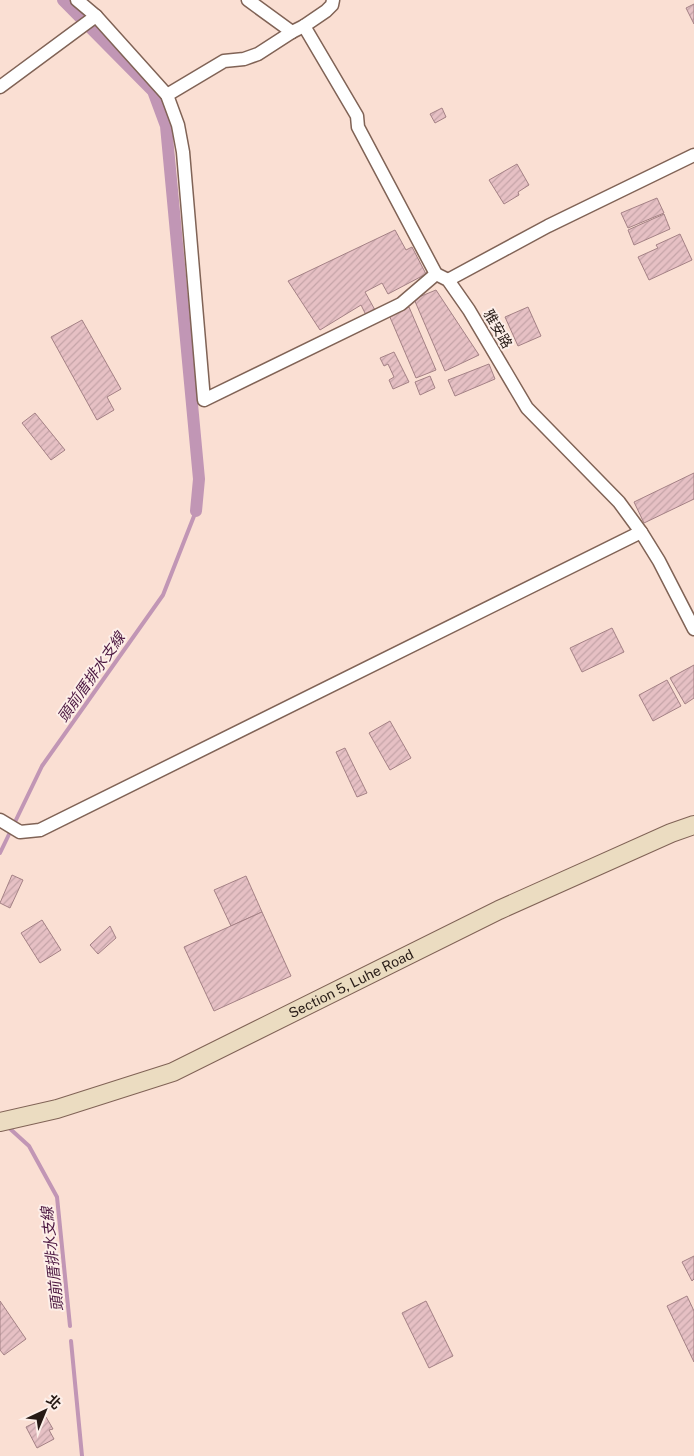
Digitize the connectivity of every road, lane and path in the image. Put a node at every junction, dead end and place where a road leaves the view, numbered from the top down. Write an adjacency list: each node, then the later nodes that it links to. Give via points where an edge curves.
1 (77, 0): 4 (street)
2 (248, 0): 6 (street)
3 (333, 0): 5 (street, via 332,6)
4 (96, 16): 7 (street); 8 (street)
5 (304, 26): 6 (street); 10 (street, via 357,116 358,127)
6 (292, 32): 8 (street, via 258,54 224,61)
7 (0, 86)
8 (167, 95): 10 (street, via 183,152 204,400 401,304)
9 (694, 155): 11 (street, via 548,226)
10 (436, 274): 11 (street, 雅安路)
11 (448, 280): 12 (street, 雅安路, via 526,408 619,502)
12 (641, 532): 13 (street, 雅安路); 14 (street, via 40,830 20,832)
13 (694, 629)
14 (0, 820)
15 (694, 825): 16 (main road, Section 5, Luhe Road, via 499,910 173,1072 57,1109)
16 (4, 1121)

